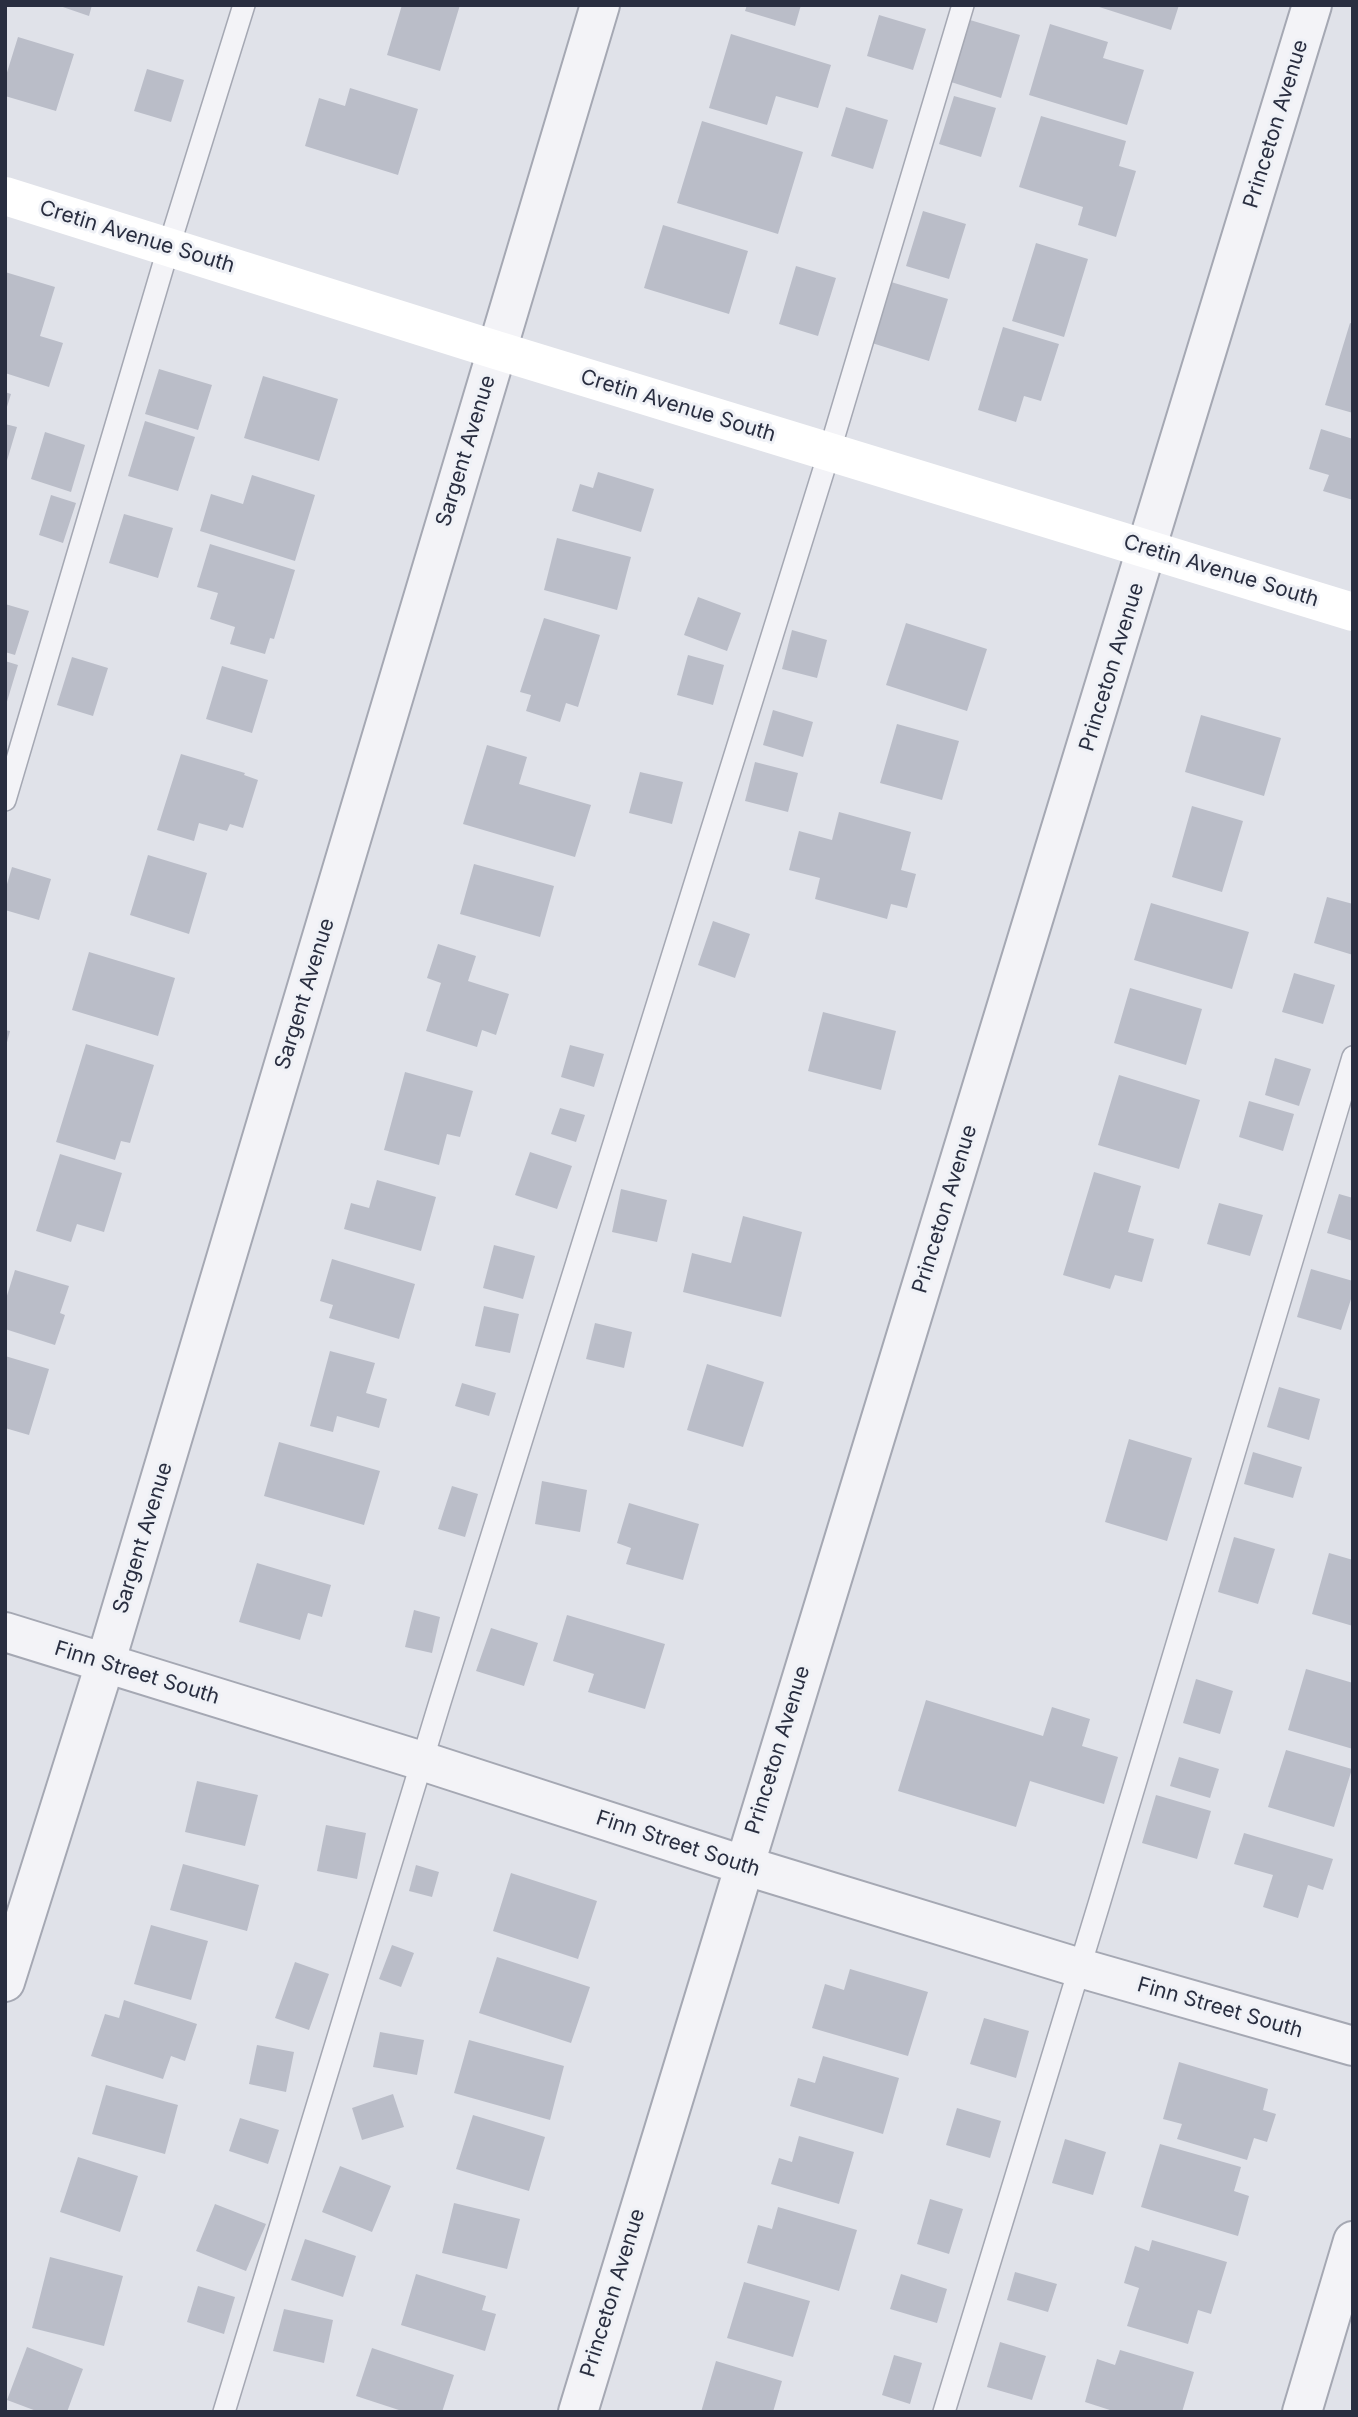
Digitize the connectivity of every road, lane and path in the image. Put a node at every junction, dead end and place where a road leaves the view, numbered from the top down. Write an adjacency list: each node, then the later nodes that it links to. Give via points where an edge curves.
1 (244, 5): 6 (lane)
2 (600, 5): 7 (street, Sargent Avenue)
3 (963, 5): 8 (lane)
4 (1312, 5): 9 (street, Princeton Avenue)
5 (5, 196): 6 (main road, Cretin Avenue South)
6 (169, 246): 7 (main road, Cretin Avenue South); 11 (lane)
7 (496, 350): 8 (main road, Cretin Avenue South); 14 (street, Sargent Avenue)
8 (829, 453): 9 (main road, Cretin Avenue South); 15 (lane)
9 (1149, 549): 10 (main road, Cretin Avenue South); 16 (street, Princeton Avenue)
10 (1353, 612)
11 (5, 800)
12 (1353, 1057): 17 (lane)
13 (5, 1632): 14 (street, Finn Street South)
14 (105, 1664): 15 (street, Finn Street South); 18 (street, Sargent Avenue)
15 (422, 1761): 16 (street, Finn Street South); 21 (lane)
16 (743, 1865): 17 (street, Finn Street South); 22 (street, Princeton Avenue)
17 (1080, 1968): 19 (street, Finn Street South); 23 (lane)
18 (5, 1982)
19 (1353, 2046)
20 (1353, 2242): 24 (street)
21 (224, 2412)
22 (578, 2412)
23 (944, 2412)
24 (1302, 2412)

